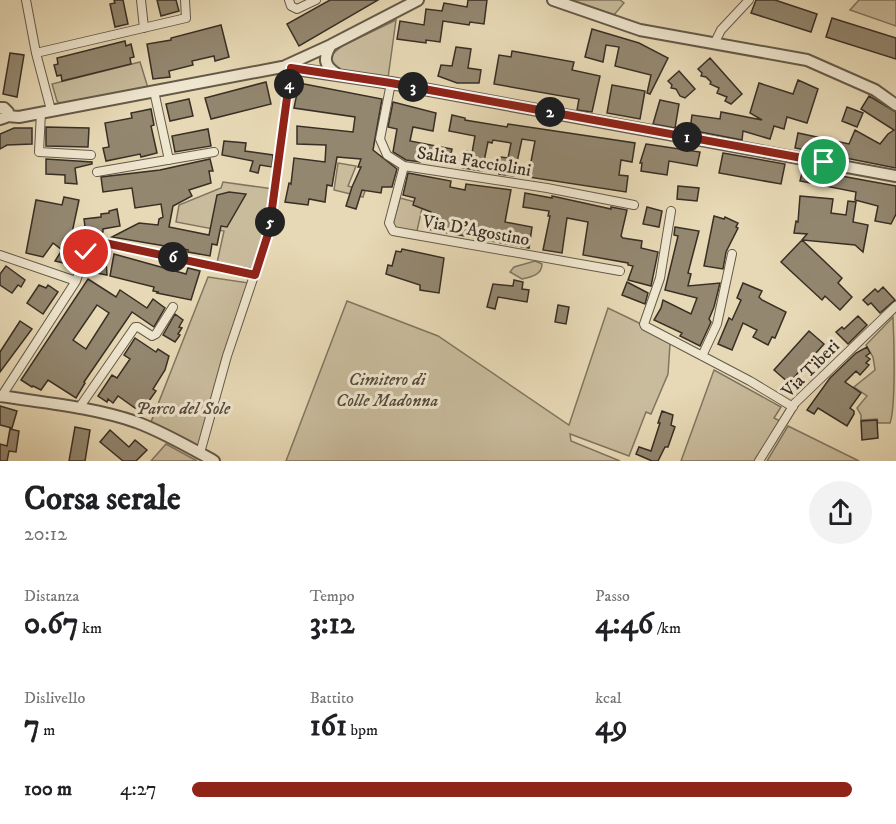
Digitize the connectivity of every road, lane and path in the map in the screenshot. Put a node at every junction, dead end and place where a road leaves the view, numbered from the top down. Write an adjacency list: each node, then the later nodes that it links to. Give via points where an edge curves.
1 (26, 0): 12 (street)
2 (141, 0): 9 (street)
3 (185, 0): 9 (street, via 186,18)
4 (289, 0): 5 (street, via 297,9)
5 (316, 0)
6 (418, 0): 11 (street)
7 (553, 0): 10 (street, via 640,30)
8 (749, 0): 10 (street, via 721,30)
9 (144, 28): 12 (street)
10 (714, 44): 17 (street, via 807,60 868,87)
11 (331, 45): 13 (street); 14 (street, via 325,62)
12 (36, 53): 18 (street)
13 (289, 68): 14 (street); 16 (street); 31 (street, via 269,231)
14 (338, 74): 15 (street)
15 (391, 83): 23 (street, Salita Facciolini, via 380,139 387,155); 25 (street)
16 (154, 91): 18 (street); 22 (street)
17 (896, 105)
18 (46, 111): 19 (street, via 19,117); 21 (street, via 39,152)
19 (2, 114)
20 (214, 152): 22 (street)
21 (90, 155)
22 (169, 160): 24 (street)
23 (404, 166): 26 (street, Salita Facciolini); 30 (street, Via D'Agostino, via 389,223 393,231)
24 (97, 172)
25 (896, 176)
26 (634, 205)
27 (671, 211): 35 (street, via 660,278 644,324)
28 (732, 254): 35 (street, via 717,324)
29 (0, 255): 32 (street)
30 (620, 271)
31 (255, 275): 32 (street, via 105,243 86,252); 39 (street)
32 (76, 280): 36 (street)
33 (896, 306): 37 (street, Via Tiberi)
34 (173, 307): 38 (street, via 152,336 135,327)
35 (702, 356): 37 (street)
36 (0, 397): 38 (street)
37 (793, 407): 41 (street, Via Tiberi)
38 (79, 408): 39 (street, via 152,428)
39 (200, 453): 40 (street)
40 (214, 461)
41 (759, 461)

